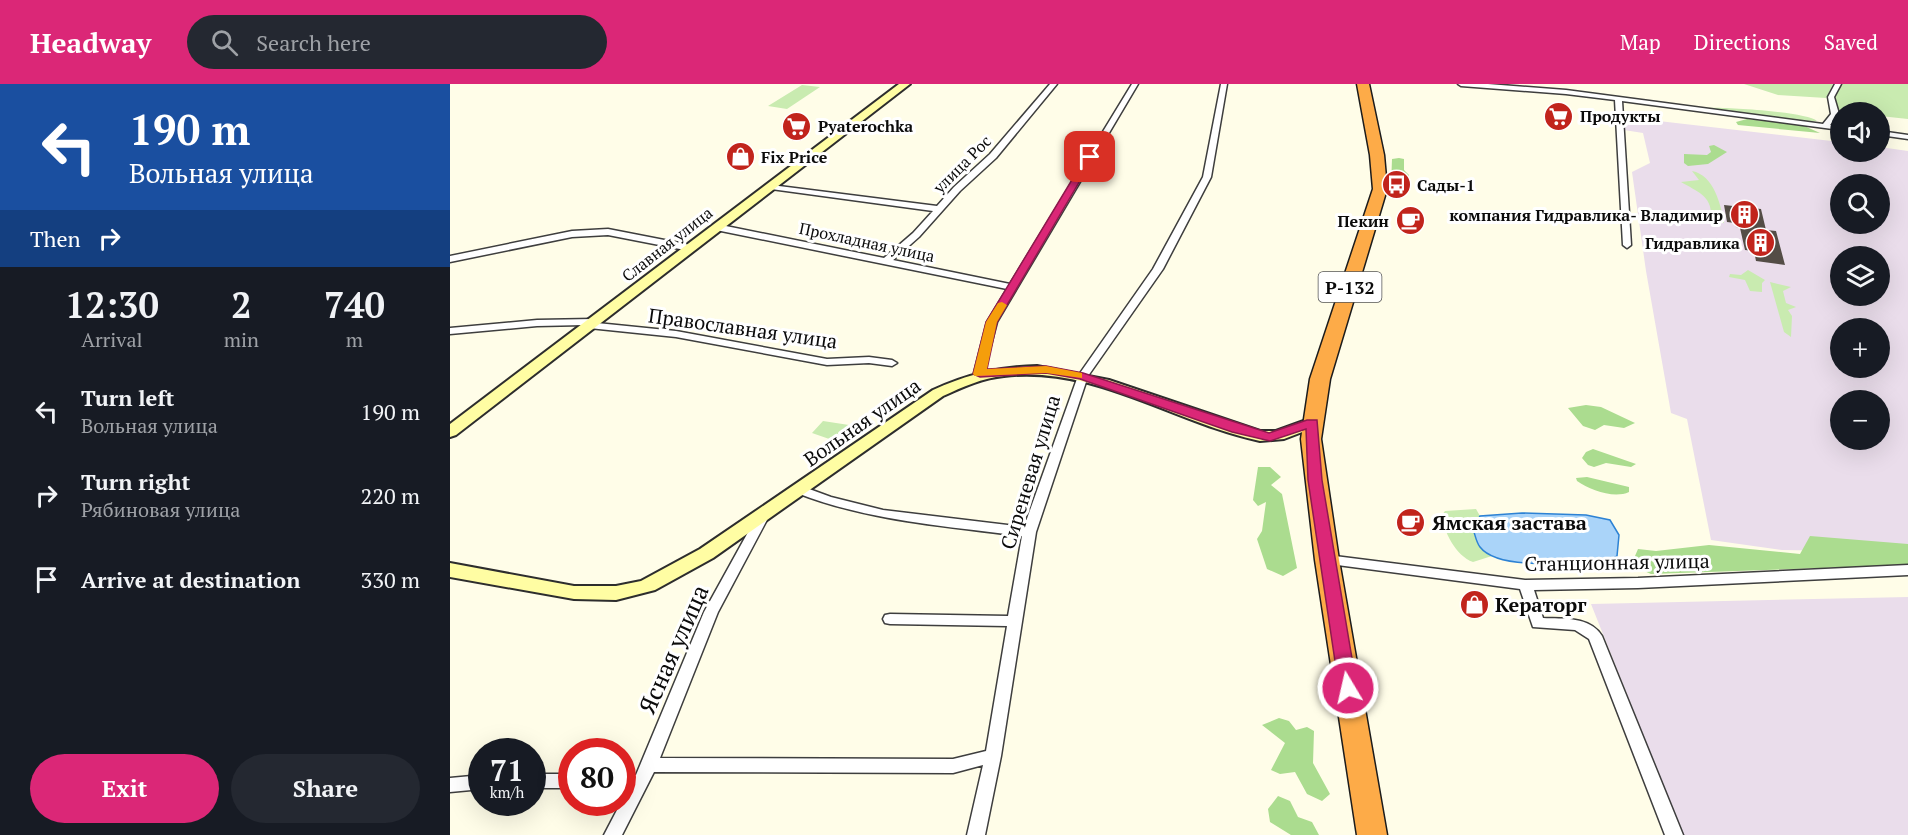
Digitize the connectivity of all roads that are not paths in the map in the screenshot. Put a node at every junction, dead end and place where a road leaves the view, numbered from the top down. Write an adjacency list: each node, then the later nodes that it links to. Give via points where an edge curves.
1 (905, 84): 13 (street, Славная улица)
2 (1054, 84): 14 (street, улица Рос, via 1017,130)
3 (1135, 84): 20 (street)
4 (1224, 84): 25 (street, Сиреневая улица, via 1207,177 1158,268)
5 (1363, 84): 26 (highway, Р-132, via 1380,189 1320,379)
6 (1461, 84): 8 (street)
7 (1838, 84): 9 (street, via 1831,97 1835,114)
8 (1618, 98): 9 (street); 16 (street)
9 (1825, 126): 10 (street)
10 (1830, 127)
11 (1890, 134): 12 (street)
12 (1908, 137)
13 (771, 187): 14 (street); 15 (street, Славная улица)
14 (939, 209): 19 (street, улица Рос)
15 (716, 227): 17 (street, Славная улица); 19 (street, Прохладная улица)
16 (1627, 245)
17 (690, 248): 18 (street, via 608,232 572,234); 21 (street, Славная улица)
18 (450, 260)
19 (886, 260): 20 (street, Прохладная улица)
20 (1013, 287): 24 (street, via 992,322)
21 (591, 324): 22 (street, Православная улица, via 537,323); 23 (street, Православная улица, via 676,334 827,362); 27 (street, Славная улица)
22 (450, 331)
23 (892, 363)
24 (980, 374): 25 (street, Вольная улица, via 1046,370); 28 (street, Вольная улица, via 938,393)
25 (1083, 376): 26 (street, Вольная улица, via 1270,437); 30 (street, Сиреневая улица)
26 (1312, 423): 31 (highway, Р-132)
27 (450, 432)
28 (801, 490): 29 (street, Вольная улица); 30 (street, via 837,504)
29 (763, 516): 32 (street, Вольная улица, via 652,584 617,593 568,592); 38 (street, Ясная улица, via 711,612)
30 (1029, 532): 36 (street, Сиреневая улица)
31 (1327, 560): 34 (street, Станционная улица); 45 (highway, Р-132)
32 (450, 570)
33 (1908, 570): 34 (street, Станционная улица)
34 (1525, 585): 46 (street, via 1538,623 1578,625 1595,636)
35 (890, 619): 36 (street)
36 (1014, 621): 37 (street, Сиреневая улица)
37 (993, 756): 38 (street, via 953,766); 44 (street, Сиреневая улица)
38 (649, 765): 39 (street, Ясная улица)
39 (636, 777)
40 (468, 784): 41 (street)
41 (451, 786)
42 (619, 816): 43 (street, Ясная улица)
43 (613, 835)
44 (976, 835)
45 (1372, 835)
46 (1674, 835)

